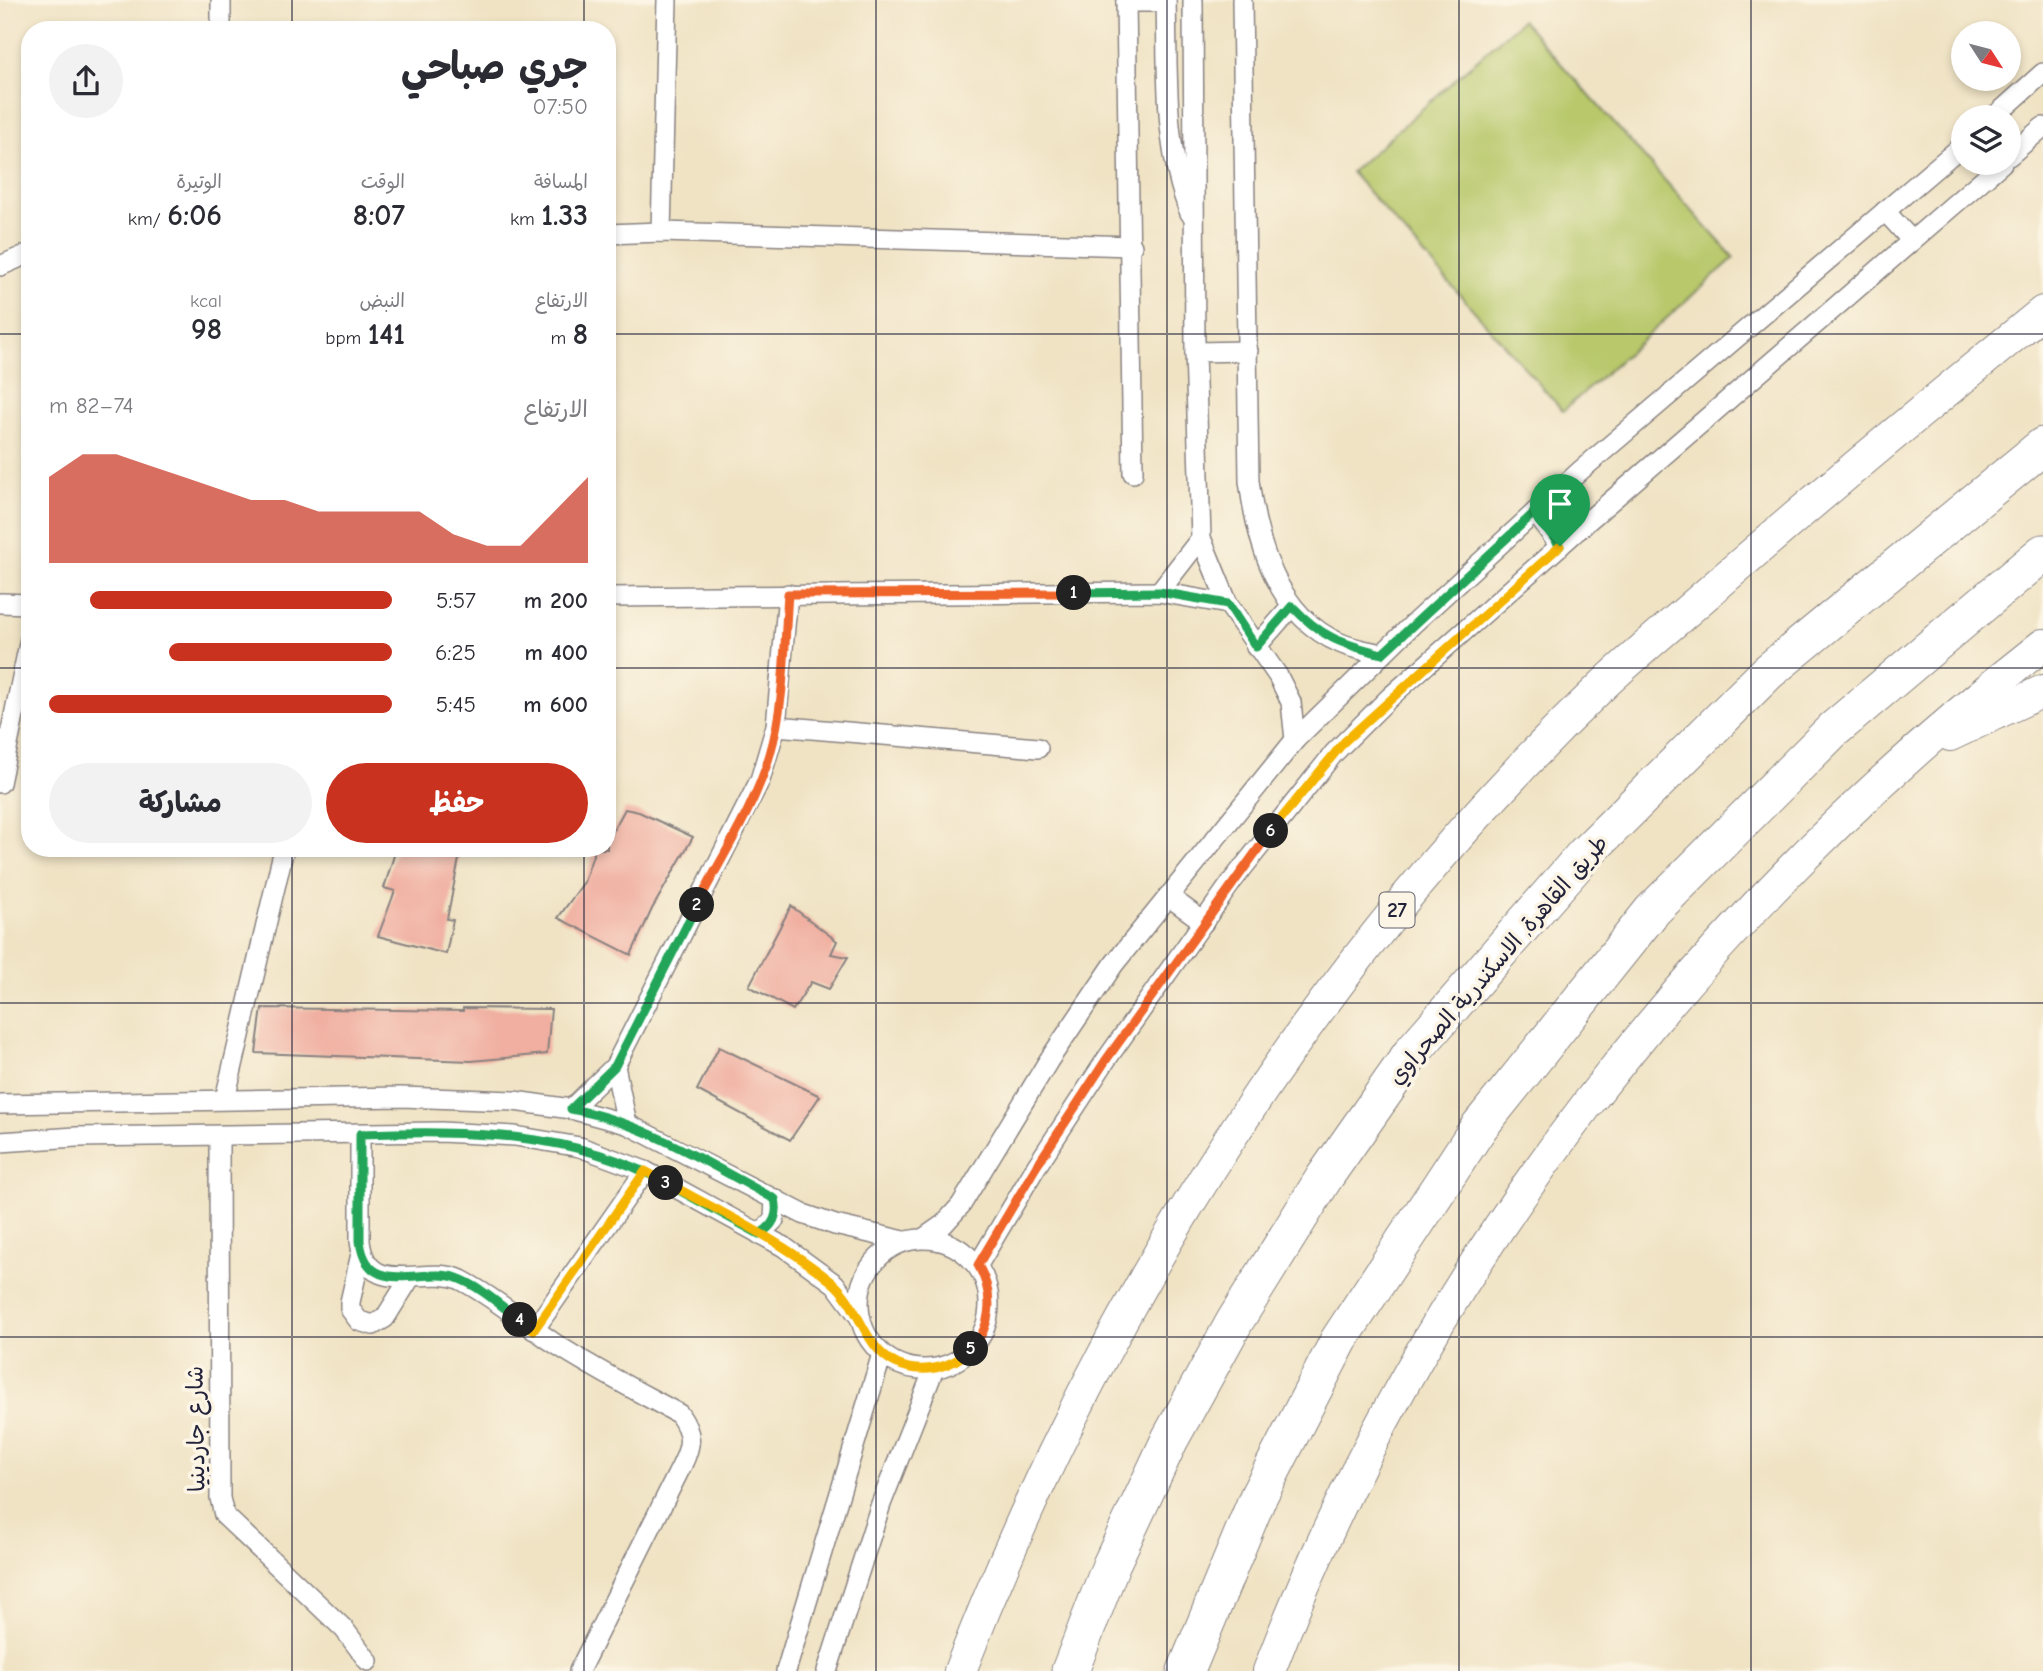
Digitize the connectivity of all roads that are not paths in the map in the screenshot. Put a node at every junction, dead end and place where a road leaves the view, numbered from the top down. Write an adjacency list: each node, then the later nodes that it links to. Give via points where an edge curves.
1 (221, 0): 7 (street)
2 (667, 0): 16 (street)
3 (1193, 0): 15 (street)
4 (1242, 0): 23 (street)
5 (1126, 1): 6 (street); 19 (street)
6 (1166, 1): 15 (street, via 1176,164)
7 (221, 21)
8 (2043, 73): 9 (street)
9 (2007, 105)
10 (2043, 127): 11 (street)
11 (2021, 146)
12 (1951, 155): 14 (street)
13 (1988, 175): 18 (street)
14 (1885, 211): 18 (street); 27 (street)
15 (1195, 225): 24 (street)
16 (661, 232): 17 (street); 19 (street)
17 (616, 234)
18 (1912, 241): 29 (street)
19 (1132, 246): 26 (street)
20 (21, 257): 21 (street)
21 (0, 266)
22 (2043, 312): 77 (main road, 27, via 1828,486 1606,682 1486,806 1373,938 1264,1086 1134,1295 1055,1448)
23 (1248, 351): 24 (street); 37 (street, via 1249,481 1254,523 1269,566)
24 (1195, 352): 28 (street)
25 (2043, 446): 78 (highway, طريق القاهرة, الاسكندرية الصحراوي, via 1768,672 1585,854 1413,1051 1324,1178 1235,1321 1146,1490)
26 (1133, 473)
27 (1535, 512): 29 (street); 40 (street)
28 (1201, 538): 31 (street); 36 (street)
29 (1560, 546): 50 (street, via 1334,753)
30 (2043, 553): 79 (highway, via 1833,730 1652,911 1479,1127 1339,1340 1258,1497)
31 (1160, 592): 32 (street); 36 (street)
32 (788, 594): 33 (street); 43 (street)
33 (616, 597)
34 (0, 603): 35 (street)
35 (21, 604)
36 (1228, 604): 39 (street)
37 (1292, 606): 39 (street); 40 (street, via 1313,628 1341,644)
38 (2043, 645): 46 (main road)
39 (1256, 647): 44 (street, via 1291,702)
40 (1382, 654): 44 (street)
41 (21, 682): 47 (street)
42 (2043, 691): 46 (main road)
43 (776, 726): 45 (street); 51 (street, via 770,755 748,806)
44 (1295, 740): 49 (street)
45 (1038, 748)
46 (1913, 752): 80 (main road, via 1797,862 1697,969 1626,1053 1524,1190 1388,1414 1316,1560)
47 (0, 783)
48 (282, 857): 52 (street)
49 (1168, 896): 50 (street); 64 (street, via 1114,964 1049,1060 961,1205)
50 (1204, 922): 67 (street, via 1106,1060)
51 (615, 1066): 55 (street); 56 (street)
52 (225, 1099): 54 (street); 55 (street, via 401,1097 514,1101)
53 (0, 1104): 54 (street)
54 (81, 1104): 59 (street)
55 (571, 1109): 56 (street)
56 (627, 1124): 62 (street)
57 (360, 1134): 58 (street); 61 (street, via 515,1136 580,1147); 66 (street)
58 (219, 1136): 59 (street); 73 (street, شارع جاردينيا, via 220,1498 224,1515 344,1629)
59 (76, 1137): 60 (street)
60 (0, 1142)
61 (645, 1171): 63 (street); 70 (street)
62 (775, 1199): 63 (street, via 774,1220); 65 (street, via 835,1225)
63 (759, 1234): 69 (street, via 835,1284)
64 (924, 1238): 65 (street); 67 (street, via 954,1245)
65 (904, 1241): 69 (street, via 886,1250 868,1272 859,1300)
66 (362, 1254): 68 (street, via 379,1272 394,1279); 68 (street, via 350,1302 359,1321 373,1325 385,1318)
67 (978, 1265): 72 (street, via 990,1295 988,1318 979,1339 963,1356)
68 (410, 1278): 70 (street, via 457,1278)
69 (861, 1320): 71 (street)
70 (534, 1330): 74 (street, via 679,1415 691,1436 682,1465)
71 (882, 1354): 72 (street, via 915,1369); 75 (street)
72 (934, 1368): 76 (street, via 880,1504)
73 (368, 1661)
74 (579, 1671)
75 (786, 1671)
76 (827, 1671)
77 (961, 1671)
78 (1070, 1671)
79 (1186, 1671)
80 (1269, 1671)

